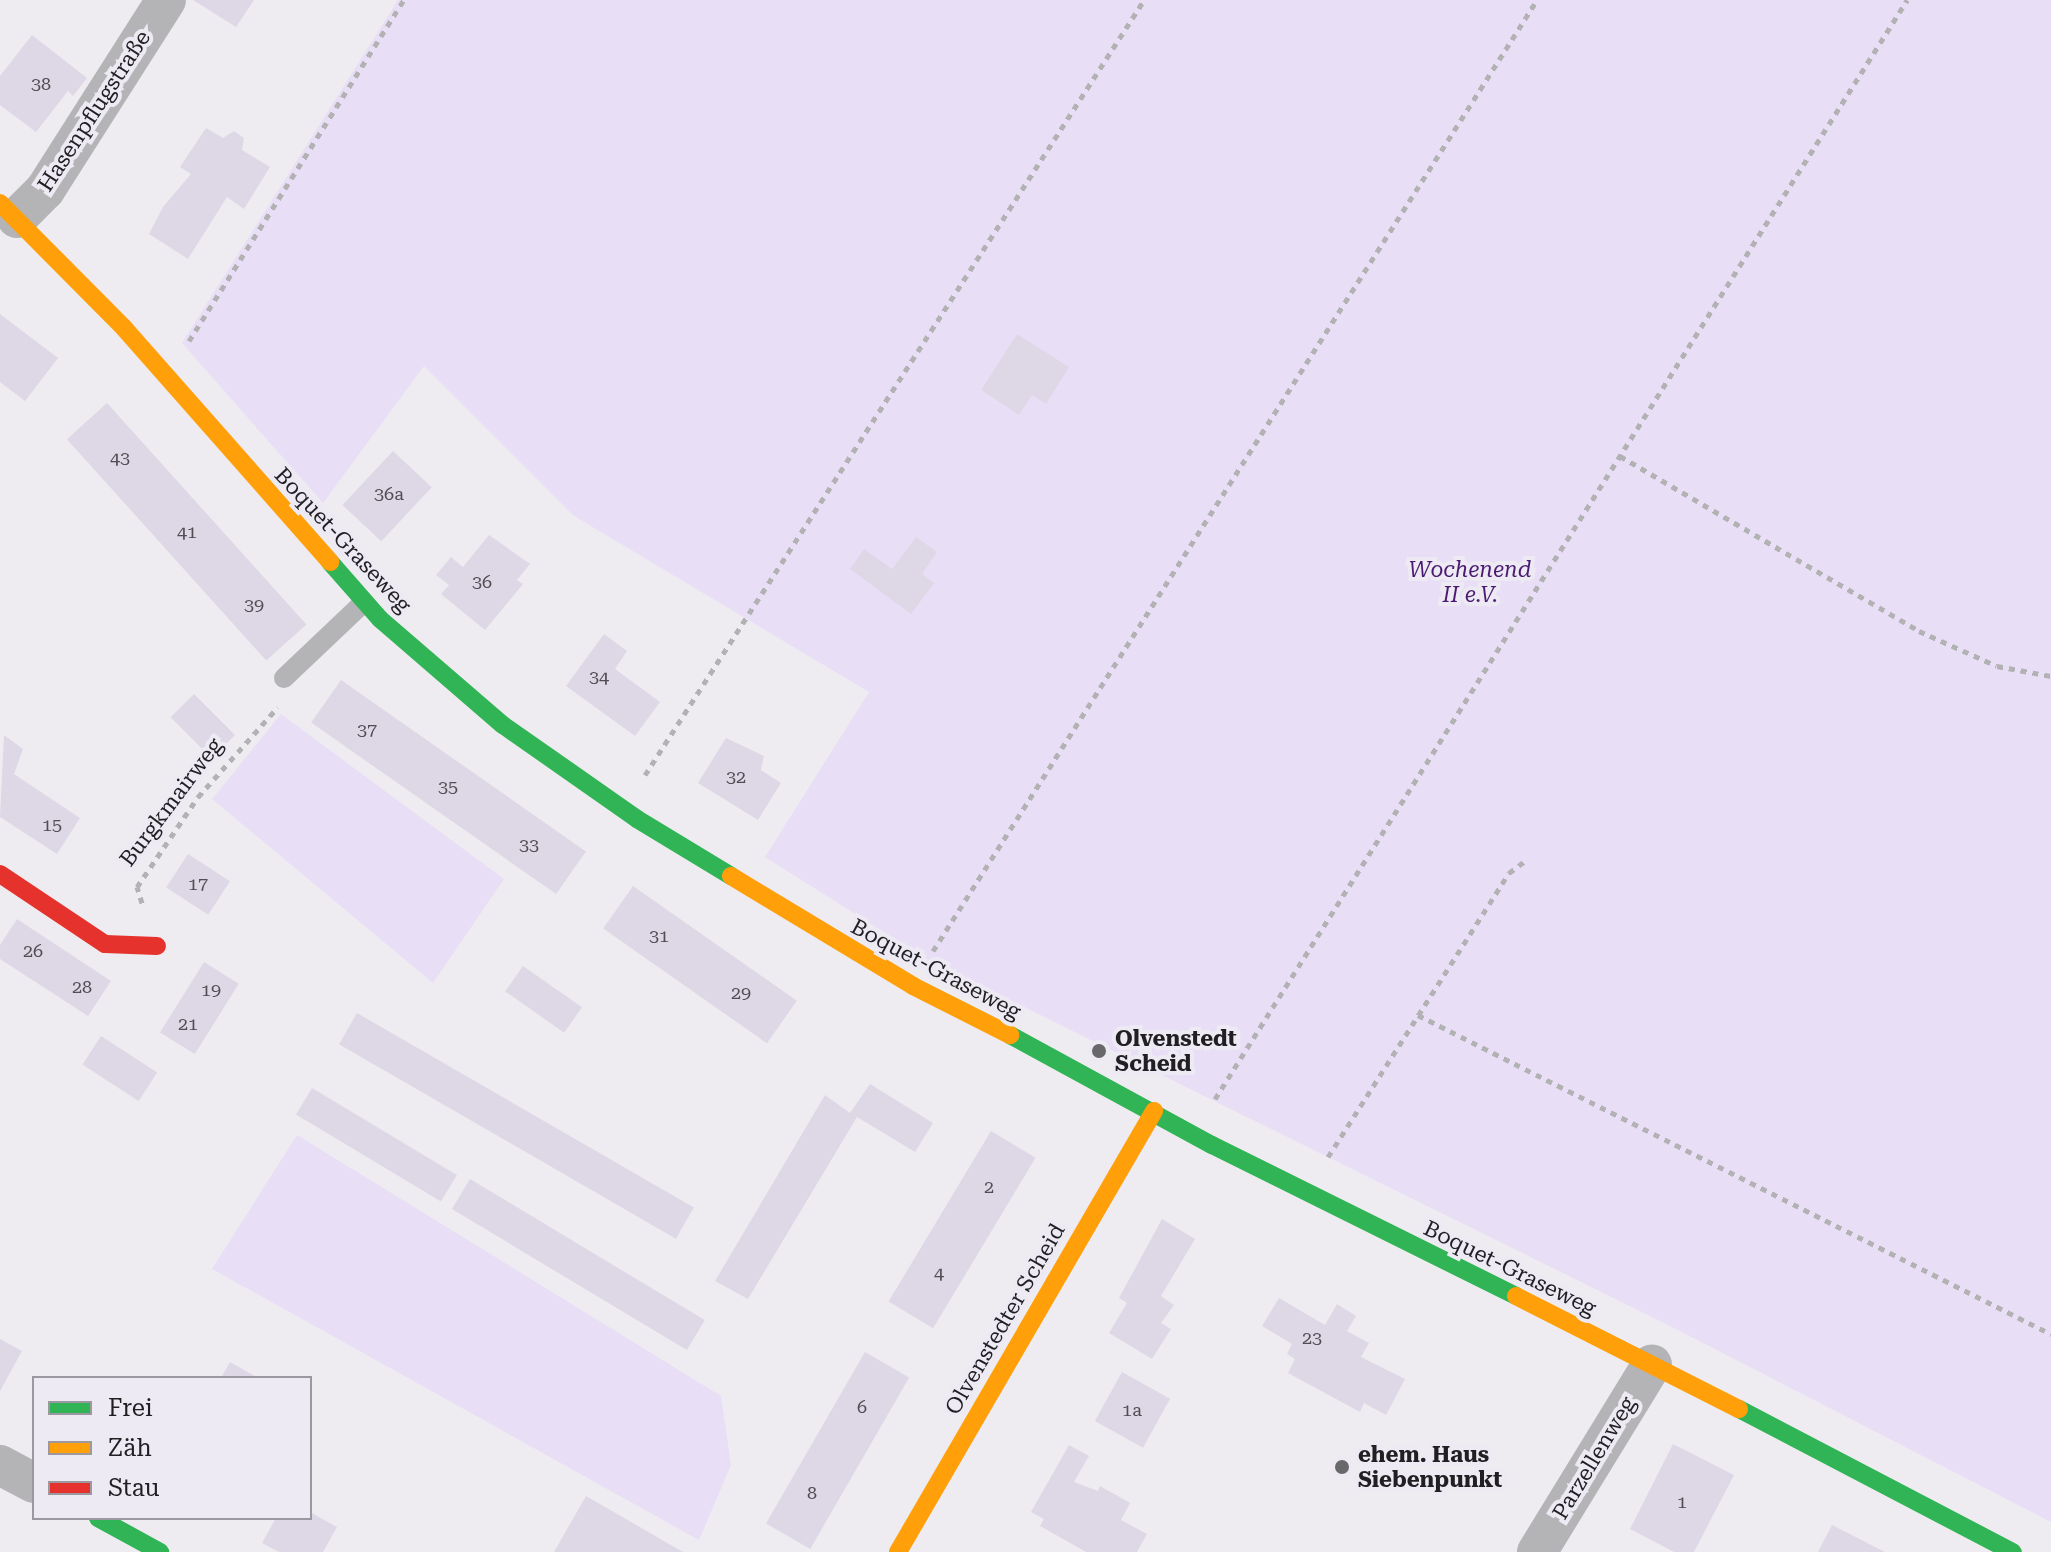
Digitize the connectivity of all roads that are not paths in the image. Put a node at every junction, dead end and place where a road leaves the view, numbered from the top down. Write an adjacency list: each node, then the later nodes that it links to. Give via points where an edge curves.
1 (166, 0): 2 (street, Hasenpflugstraße, via 45,190)
2 (8, 211): 3 (street, Boquet-Graseweg, via 124,328)
3 (363, 603): 4 (lane); 7 (street, Boquet-Graseweg, via 503,725 743,887 913,986)
4 (284, 678)
5 (0, 874): 6 (street, via 105,944)
6 (157, 946)
7 (1154, 1111): 8 (street, Boquet-Graseweg, via 1212,1145); 13 (street, Olvenstedter Scheid)
8 (1652, 1364): 14 (street, Parzellenweg); 15 (street, Boquet-Graseweg)
9 (0, 1465): 10 (street)
10 (32, 1482)
11 (102, 1520): 12 (street)
12 (160, 1552)
13 (898, 1552)
14 (1537, 1552)
15 (2013, 1552)

